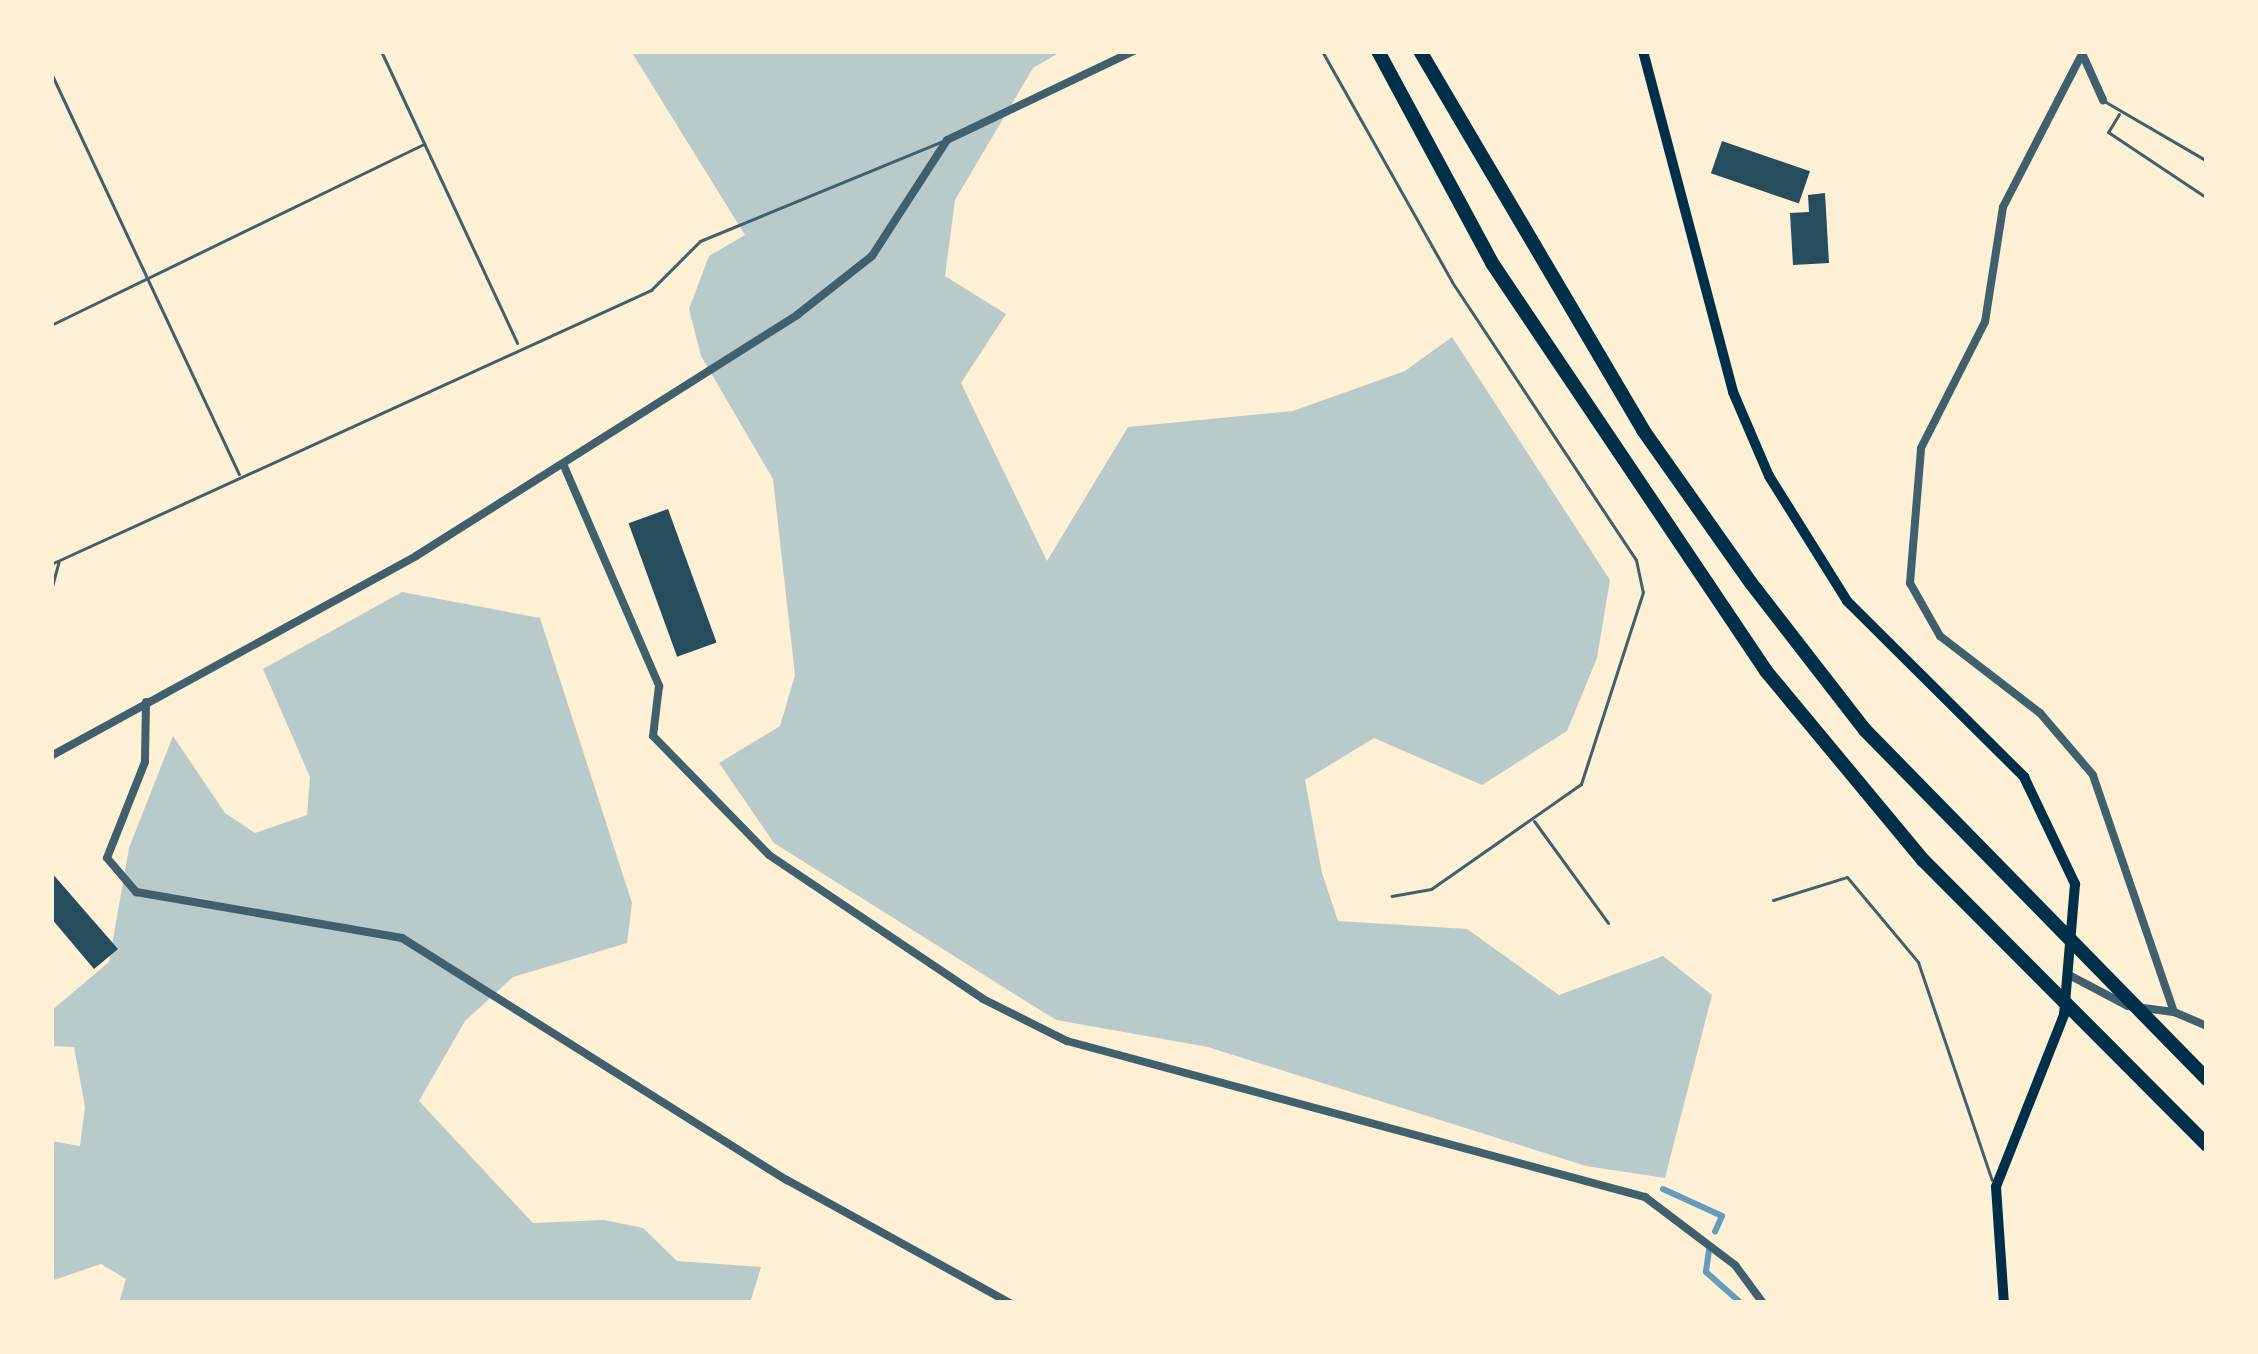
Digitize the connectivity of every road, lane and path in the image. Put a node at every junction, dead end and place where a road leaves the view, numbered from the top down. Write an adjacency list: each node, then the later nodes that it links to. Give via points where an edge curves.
1 (381, 51): 12 (lane)
2 (1134, 51): 11 (street)
3 (1322, 51): 25 (lane, via 1452,282 1636,560 1643,592 1581,784)
4 (1378, 51): 33 (highway, via 1504,282 1740,634 2018,958)
5 (1420, 51): 32 (highway, via 1528,244 1710,526 1864,730)
6 (1643, 51): 29 (main road, via 1754,445 1847,601 2045,809 2075,884)
7 (2081, 54): 9 (street); 30 (street, via 2003,207 1985,322 1921,448 1910,583 1940,636 2040,713 2092,775)
8 (51, 73): 15 (lane)
9 (2103, 100): 10 (lane)
10 (2119, 113): 13 (lane); 14 (lane, via 2108,132)
11 (947, 140): 17 (lane, via 700,241 652,290); 18 (street, via 872,256)
12 (424, 144): 15 (lane); 17 (lane)
13 (2207, 161)
14 (2207, 198)
15 (148, 281): 16 (lane); 19 (lane)
16 (51, 325)
17 (518, 345): 19 (lane)
18 (565, 466): 23 (street); 36 (street, via 659,686 653,736 769,855 983,999 1067,1041 1645,1197 1735,1264)
19 (240, 476): 20 (lane)
20 (60, 560): 21 (lane); 22 (lane)
21 (51, 564)
22 (51, 590)
23 (146, 702): 24 (street); 35 (street, via 145,761 107,858 136,892 402,938 787,1180)
24 (51, 756)
25 (1534, 820): 26 (lane, via 1471,852 1431,889); 28 (lane)
26 (1392, 896)
27 (1773, 900): 34 (lane, via 1847,877 1918,962)
28 (1608, 923)
29 (2071, 976): 30 (street, via 2128,1006); 34 (main road)
30 (2174, 1012): 31 (street)
31 (2207, 1026)
32 (2207, 1079)
33 (2207, 1144)
34 (1996, 1187): 37 (main road)
35 (1010, 1303)
36 (1763, 1303)
37 (2004, 1303)

